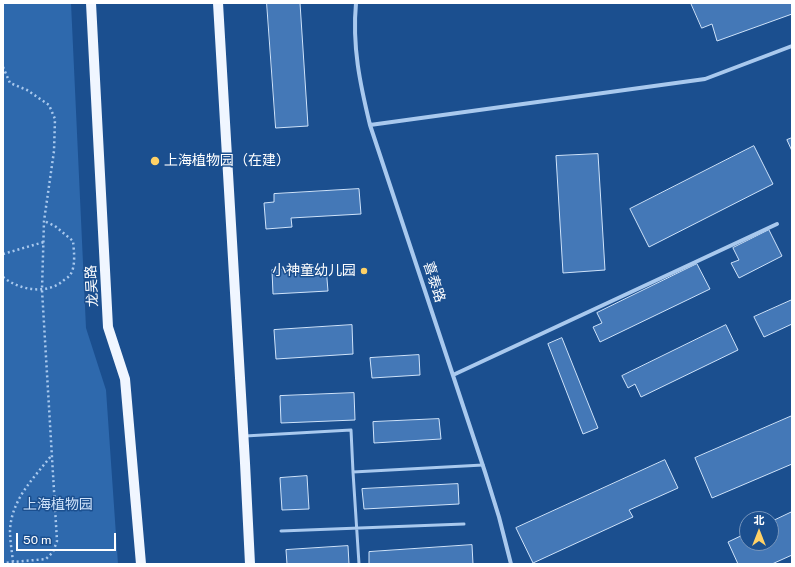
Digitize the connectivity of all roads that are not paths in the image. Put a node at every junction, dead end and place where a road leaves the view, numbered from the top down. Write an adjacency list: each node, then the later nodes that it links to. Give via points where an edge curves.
1 (91, 3): 14 (main road, 龙吴路, via 108,327 126,379)
2 (218, 3): 8 (main road)
3 (356, 3): 5 (street, 喜泰路, via 355,48 359,82)
4 (792, 46): 5 (street, via 705,79)
5 (370, 126): 7 (street, 喜泰路)
6 (777, 224): 7 (street)
7 (453, 375): 9 (street, 喜泰路)
8 (244, 437): 10 (lane, via 351,430); 15 (main road)
9 (482, 465): 10 (lane); 17 (street, 喜泰路)
10 (353, 472): 12 (lane)
11 (464, 524): 12 (lane)
12 (357, 528): 13 (lane); 16 (lane)
13 (281, 531)
14 (141, 564)
15 (250, 564)
16 (359, 564)
17 (511, 564)

